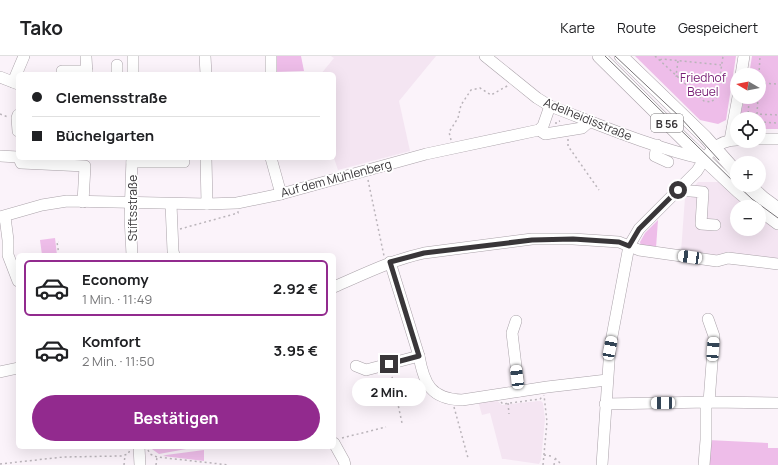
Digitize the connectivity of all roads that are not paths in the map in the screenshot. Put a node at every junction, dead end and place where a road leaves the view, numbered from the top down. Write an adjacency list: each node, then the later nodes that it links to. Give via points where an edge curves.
1 (24, 56): 12 (street)
2 (133, 56): 14 (street)
3 (205, 56): 15 (street)
4 (271, 56): 16 (street)
5 (485, 56): 19 (street, Adelheidisstraße)
6 (599, 56): 29 (main road, B 56)
7 (621, 56): 26 (main road, B 56)
8 (744, 56): 10 (street)
9 (86, 57): 13 (street)
10 (743, 68)
11 (62, 71): 13 (street)
12 (19, 72)
13 (86, 72)
14 (133, 72)
15 (206, 72)
16 (271, 72)
17 (0, 77): 18 (street)
18 (16, 83)
19 (549, 109): 20 (street, Adelheidisstraße); 21 (street)
20 (590, 121): 21 (street, Auf dem Mühlenberg, via 582,128 546,134); 25 (street, Adelheidisstraße)
21 (539, 130): 40 (street, Auf dem Mühlenberg, via 426,154)
22 (766, 139): 23 (street)
23 (778, 139)
24 (730, 141): 26 (street)
25 (657, 145): 29 (street, Adelheidisstraße); 36 (street, via 655,156)
26 (713, 147): 29 (street); 37 (main road, B 56)
27 (0, 156): 28 (street)
28 (16, 157)
29 (704, 159): 38 (street, via 697,171); 41 (main road, B 56)
30 (20, 160): 34 (street, via 21,163)
31 (132, 160): 35 (street, Stiftsstraße); 43 (street, Stiftsstraße)
32 (206, 160): 45 (street)
33 (272, 160): 40 (street)
34 (85, 162): 42 (street)
35 (184, 162)
36 (668, 162)
37 (730, 165)
38 (678, 190): 50 (street, via 703,192 701,224); 51 (street, via 639,229)
39 (756, 192): 46 (main road)
40 (281, 194): 45 (street, Auf dem Mühlenberg, via 237,203)
41 (749, 200)
42 (83, 202): 43 (street, Auf dem Mühlenberg); 48 (street, Auf dem Mühlenberg, via 52,202)
43 (131, 203): 44 (street, Auf dem Mühlenberg); 52 (street, Stiftsstraße)
44 (171, 204): 45 (street, Auf dem Mühlenberg); 53 (street)
45 (207, 204)
46 (778, 209)
47 (766, 214): 49 (main road, B 56)
48 (3, 217): 56 (street, via 8,255)
49 (778, 223)
50 (715, 225)
51 (629, 246): 54 (street, via 619,242 573,239 532,240 424,253); 55 (street, via 639,250 716,261 728,258); 64 (street, via 610,348)
52 (132, 253)
53 (174, 253)
54 (388, 263): 57 (street); 60 (street)
55 (778, 264)
56 (16, 276)
57 (336, 286)
58 (708, 319): 66 (street, via 714,336)
59 (516, 321): 65 (street, via 512,333)
60 (419, 356): 61 (street, via 366,370); 65 (street, via 427,383 440,396 452,399 474,398)
61 (356, 366)
62 (16, 368): 63 (street)
63 (0, 372)
64 (607, 380): 65 (street); 68 (street)
65 (519, 391)
66 (707, 402): 67 (street); 68 (street); 74 (street)
67 (778, 403)
68 (605, 404): 73 (street)
69 (338, 441): 72 (street)
70 (139, 449): 71 (street)
71 (140, 465)
72 (345, 465)
73 (602, 465)
74 (704, 465)

